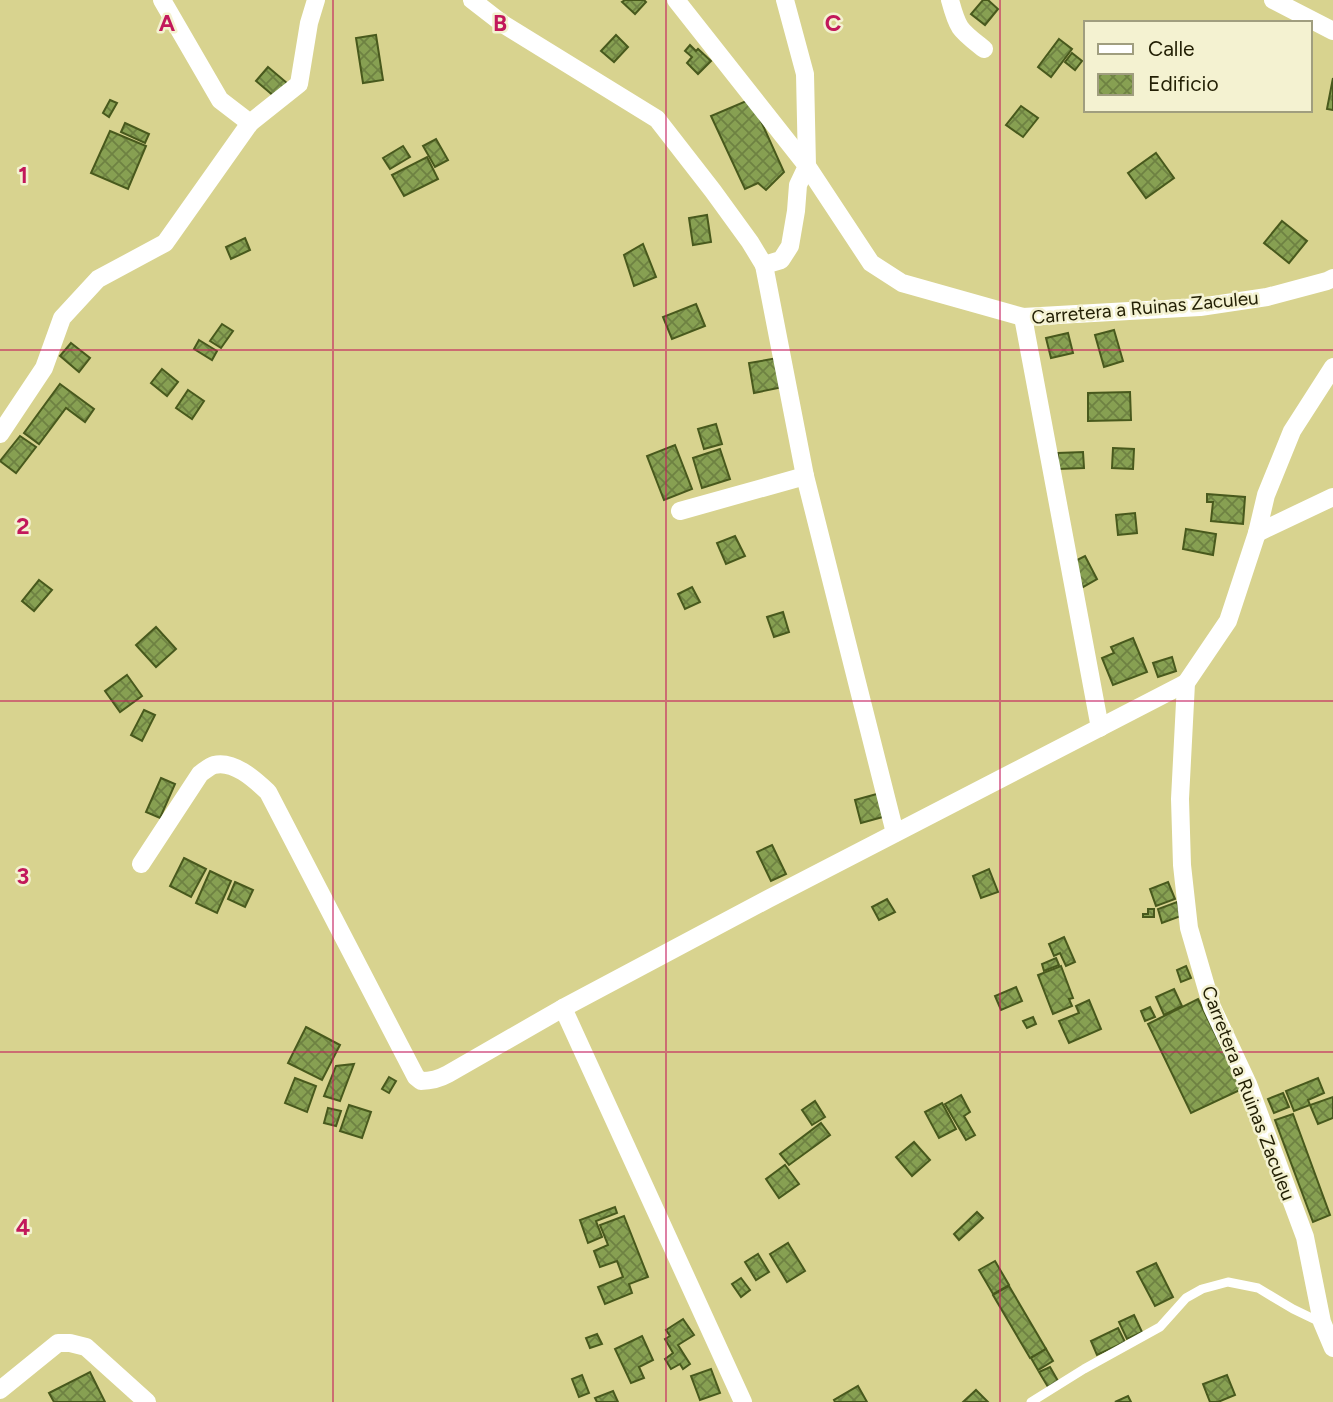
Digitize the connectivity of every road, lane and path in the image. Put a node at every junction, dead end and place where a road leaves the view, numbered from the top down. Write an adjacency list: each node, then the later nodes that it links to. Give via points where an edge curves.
1 (162, 0): 10 (street, via 220,100)
2 (316, 0): 10 (street, via 299,84)
3 (472, 0): 12 (street, via 657,119)
4 (676, 0): 11 (street, Carretera a Ruinas Zaculeu)
5 (785, 0): 11 (street, via 805,74)
6 (950, 0): 9 (street, via 957,23)
7 (1273, 0): 8 (street)
8 (1333, 31)
9 (984, 49)
10 (250, 123): 16 (street, via 165,243 98,279 62,318 44,368)
11 (807, 166): 12 (street, via 798,185 790,246 781,260); 14 (street, Carretera a Ruinas Zaculeu, via 871,263 902,283)
12 (764, 265): 17 (street)
13 (1333, 278): 14 (street, Carretera a Ruinas Zaculeu, via 1267,297 1200,306)
14 (1023, 317): 22 (street)
15 (1333, 367): 20 (street, via 1292,431 1266,495)
16 (0, 435)
17 (805, 476): 19 (street); 23 (street)
18 (1333, 497): 20 (street)
19 (680, 511)
20 (1257, 533): 21 (street, via 1228,621)
21 (1186, 683): 22 (street); 26 (street, Carretera a Ruinas Zaculeu, via 1180,799 1189,928 1212,1007 1248,1084 1305,1237)
22 (1100, 728): 23 (street)
23 (895, 833): 25 (street)
24 (141, 864): 25 (street, via 200,774 213,765 242,771 268,792 421,1081 439,1079)
25 (563, 1008): 30 (street)
26 (1322, 1322): 27 (street, Carretera a Ruinas Zaculeu); 31 (lane, via 1258,1288 1228,1282 1202,1289 1186,1298 1160,1326)
27 (1333, 1348)
28 (0, 1390): 29 (street, via 58,1343 71,1343 86,1347)
29 (147, 1402)
30 (743, 1402)
31 (1031, 1402)

